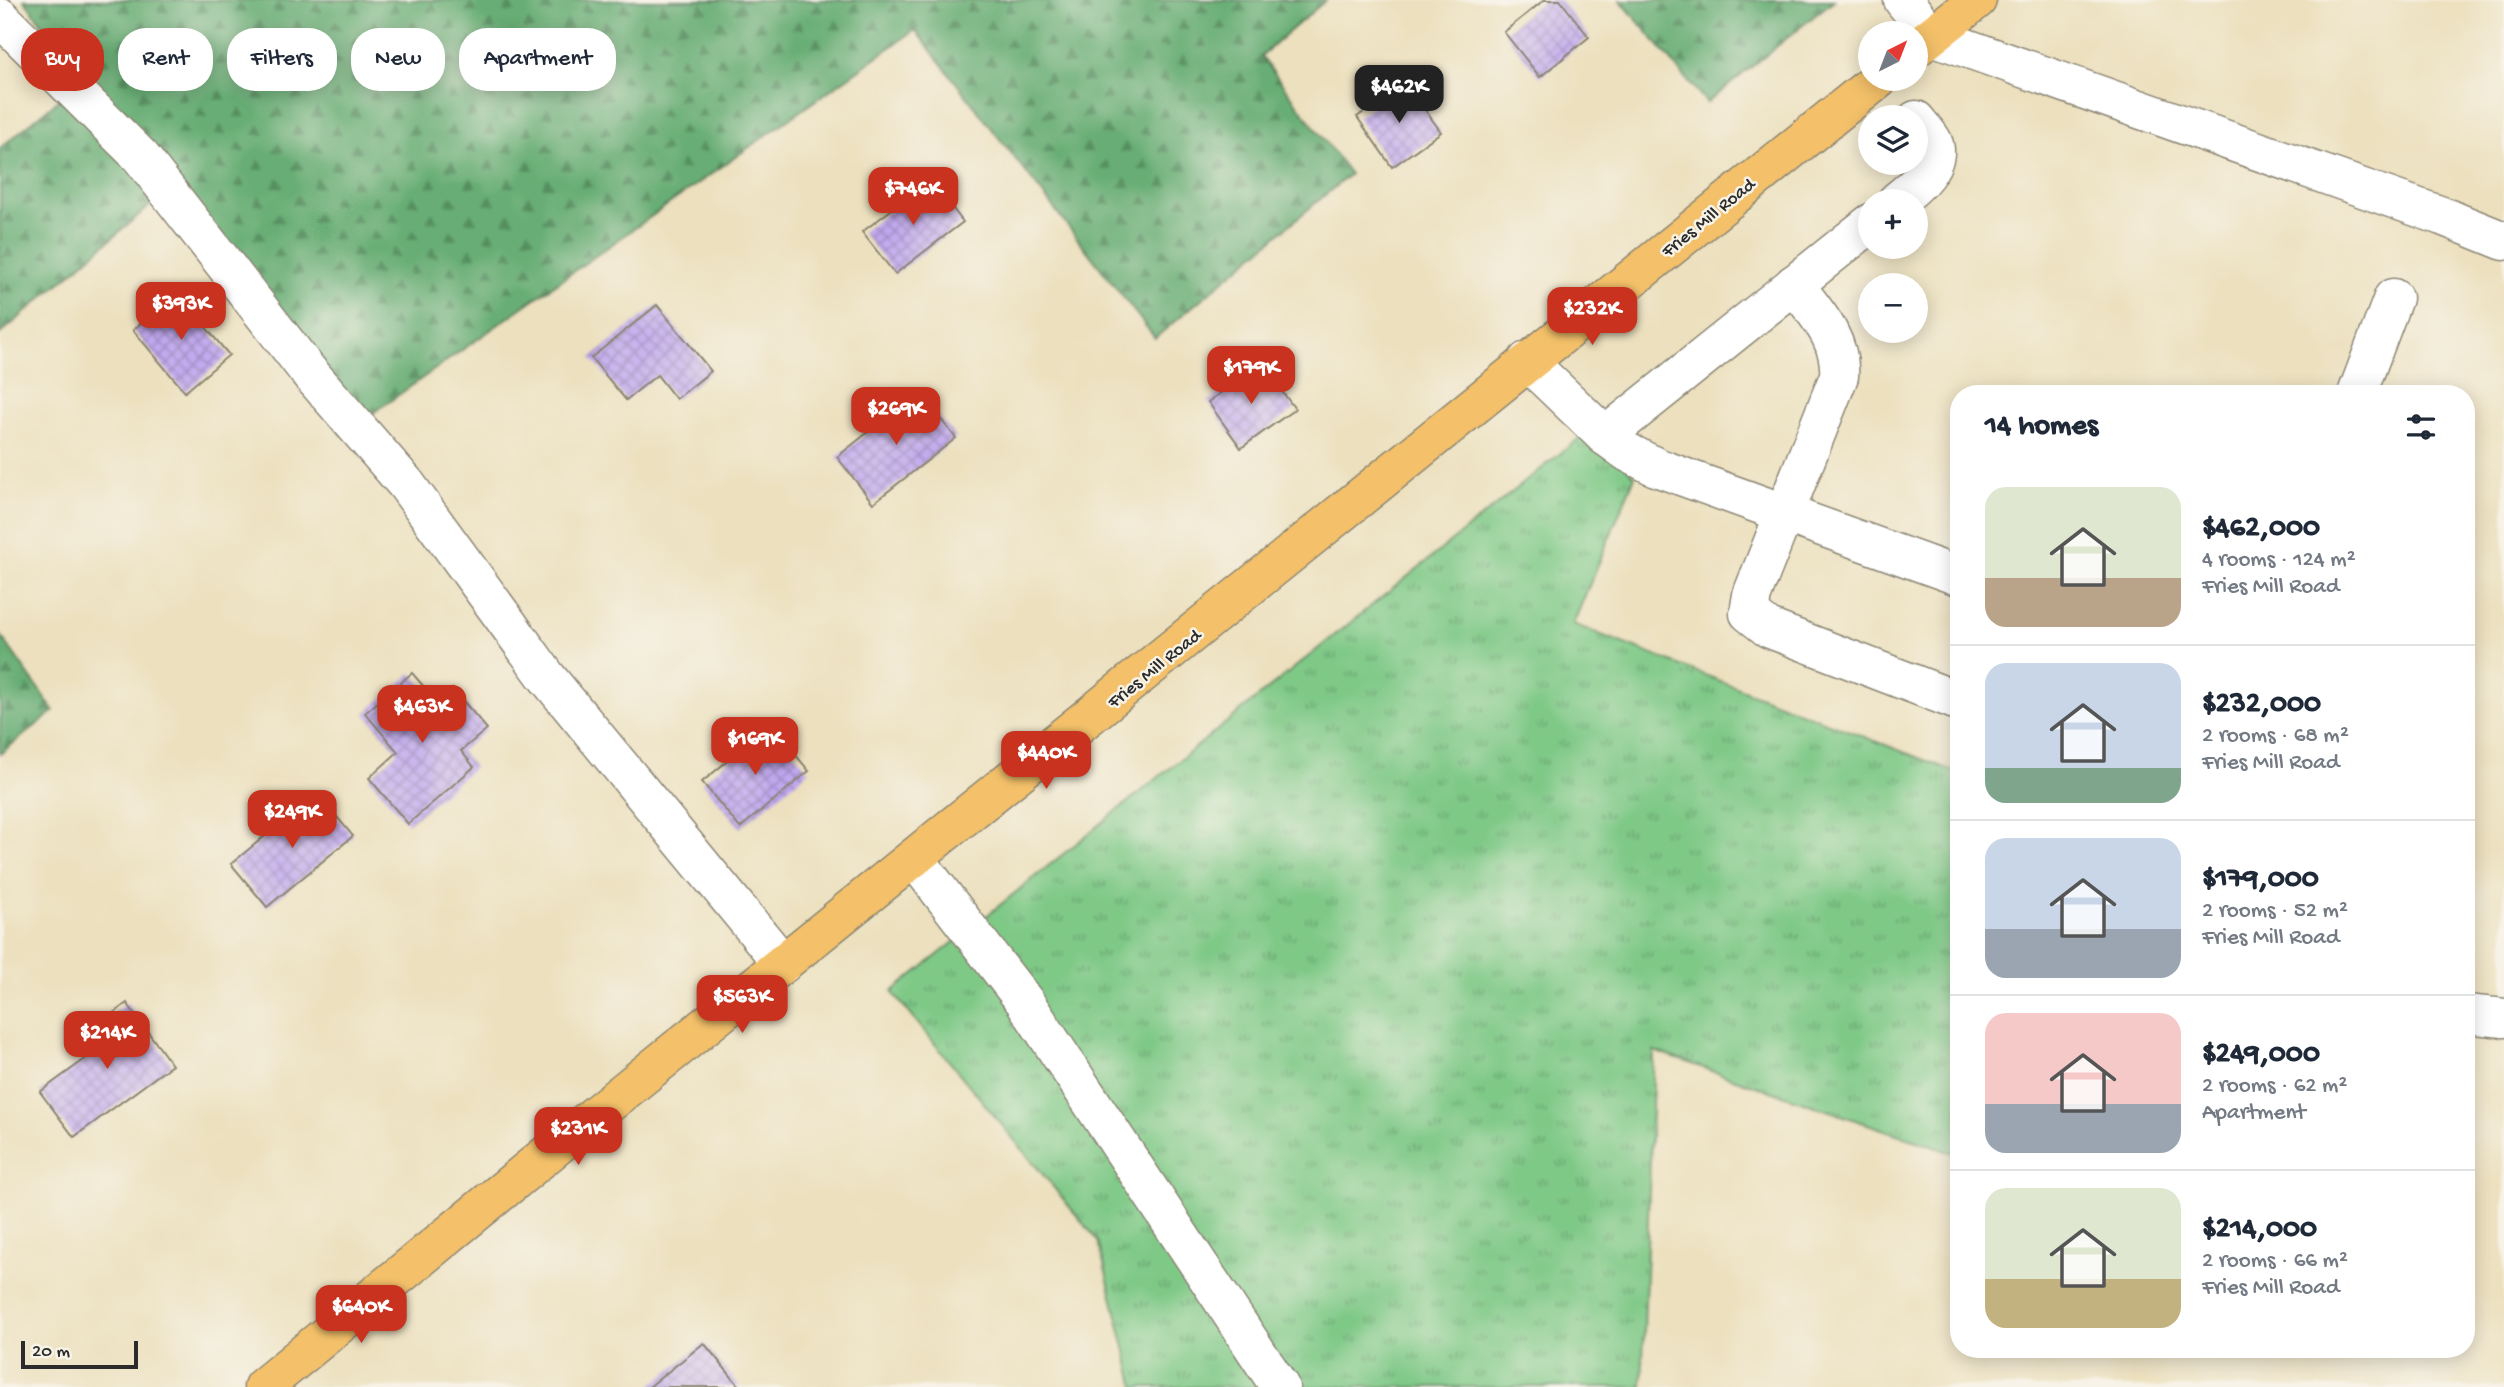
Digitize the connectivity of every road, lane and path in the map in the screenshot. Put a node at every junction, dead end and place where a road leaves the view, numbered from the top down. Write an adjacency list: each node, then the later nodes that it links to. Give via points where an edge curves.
1 (1903, 0): 4 (street)
2 (1977, 0): 5 (main road)
3 (0, 17): 23 (street, via 141,157 308,371 406,484 546,676)
4 (1914, 21)
5 (1928, 39)
6 (1928, 43): 13 (street, via 2442,216)
7 (1864, 91): 16 (main road, Fries Mill Road)
8 (1928, 136): 9 (street, via 1934,144)
9 (1928, 172)
10 (1925, 175): 11 (street)
11 (1910, 189)
12 (1858, 233): 14 (street)
13 (2504, 241)
14 (1794, 285): 18 (street); 19 (street, via 1831,335 1840,362 1831,397)
15 (2393, 298): 17 (street)
16 (1527, 361): 18 (street); 22 (main road, Fries Mill Road)
17 (2360, 385)
18 (1605, 436): 19 (street, via 1656,467)
19 (1784, 513): 20 (street); 21 (street, via 1749,605 1756,621)
20 (1950, 573)
21 (1950, 698)
22 (915, 859): 23 (main road, Fries Mill Road); 27 (street, via 1025,1002)
23 (783, 964): 26 (main road, Fries Mill Road)
24 (2475, 1015): 25 (street)
25 (2504, 1018)
26 (263, 1387)
27 (1280, 1387)

